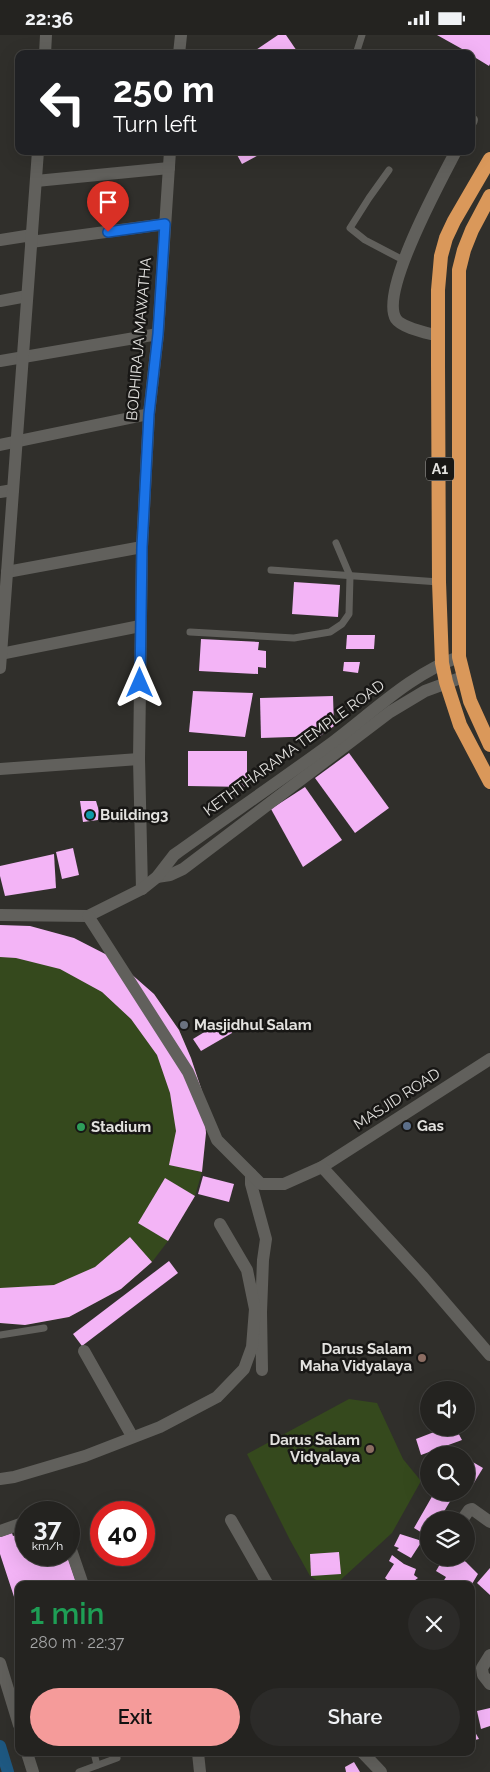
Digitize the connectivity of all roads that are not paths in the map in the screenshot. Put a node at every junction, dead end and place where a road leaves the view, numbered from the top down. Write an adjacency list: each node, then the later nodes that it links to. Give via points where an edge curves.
1 (46, 35): 4 (street)
2 (181, 35): 5 (street)
3 (362, 35): 6 (lane)
4 (45, 50)
5 (179, 50)
6 (357, 50)
7 (38, 155): 13 (street)
8 (170, 155): 11 (street, BODHIRAJA MAWATHA)
9 (454, 155): 18 (street, via 413,236)
10 (490, 159): 22 (highway, A1, via 457,216 444,247 438,284)
11 (169, 168): 13 (street); 15 (street, BODHIRAJA MAWATHA)
12 (389, 170): 18 (lane, via 350,228 365,240)
13 (36, 181): 16 (street)
14 (490, 196): 40 (highway, A1, via 468,240 459,270)
15 (165, 224): 16 (street); 21 (street, BODHIRAJA MAWATHA)
16 (31, 239): 17 (street); 19 (street)
17 (0, 240)
18 (405, 261): 22 (street, via 392,299 396,320 402,325)
19 (27, 296): 20 (street); 23 (street)
20 (0, 301)
21 (158, 334): 23 (street); 25 (street, BODHIRAJA MAWATHA)
22 (438, 336): 36 (highway, A1)
23 (22, 359): 24 (street); 26 (street)
24 (0, 361)
25 (149, 414): 26 (street); 32 (street, BODHIRAJA MAWATHA)
26 (16, 442): 27 (street); 28 (street)
27 (0, 445)
28 (13, 490): 29 (street); 30 (street)
29 (0, 493)
30 (5, 520): 35 (street)
31 (336, 543): 34 (lane)
32 (142, 547): 35 (street); 37 (street, BODHIRAJA MAWATHA)
33 (271, 570): 34 (lane)
34 (350, 576): 36 (lane); 38 (lane, via 349,614 330,632 294,638)
35 (4, 577): 39 (street)
36 (440, 582): 41 (highway, A1)
37 (140, 626): 39 (street); 47 (street, BODHIRAJA MAWATHA)
38 (190, 633)
39 (0, 654): 42 (street)
40 (459, 657): 41 (street, KETHTHARAMA TEMPLE ROAD); 43 (highway, A1)
41 (442, 663): 44 (highway, A1); 46 (street, KETHTHARAMA TEMPLE ROAD, via 425,673)
42 (0, 668)
43 (463, 677): 44 (street, KETHTHARAMA TEMPLE ROAD); 45 (highway, A1)
44 (446, 682): 46 (street, KETHTHARAMA TEMPLE ROAD, via 408,700); 49 (highway, A1, via 460,725)
45 (490, 745)
46 (336, 746): 50 (street, KETHTHARAMA TEMPLE ROAD); 51 (street, KETHTHARAMA TEMPLE ROAD)
47 (139, 759): 48 (street); 53 (street, BODHIRAJA MAWATHA)
48 (0, 769)
49 (490, 782)
50 (231, 815): 51 (street); 52 (street, KETHTHARAMA TEMPLE ROAD, via 174,855)
51 (237, 828): 52 (street, KETHTHARAMA TEMPLE ROAD, via 182,869)
52 (158, 877): 53 (street, KETHTHARAMA TEMPLE ROAD)
53 (142, 889): 55 (street, KETHTHARAMA TEMPLE ROAD)
54 (0, 915): 55 (street, KETHTHARAMA TEMPLE ROAD)
55 (88, 917): 58 (street, via 188,1072 217,1140)
56 (490, 1059): 57 (street, MASJID ROAD)
57 (322, 1167): 58 (street, MASJID ROAD, via 284,1183 261,1185); 63 (street)
58 (251, 1174): 64 (street, via 266,1239 261,1312)
59 (220, 1224): 65 (street, via 248,1270 255,1309 252,1347 244,1369 217,1397 160,1427)
60 (44, 1328): 61 (lane)
61 (0, 1335)
62 (84, 1351): 65 (street)
63 (490, 1355)
64 (262, 1370)
65 (132, 1436): 66 (street, via 85,1456)
66 (0, 1479)
67 (475, 1511): 69 (street)
68 (231, 1520): 74 (street)
69 (490, 1522)
70 (15, 1526): 71 (street)
71 (0, 1531)
72 (76, 1566): 73 (street)
73 (82, 1581)
74 (266, 1581)
75 (490, 1655): 77 (street, via 482,1668)
76 (0, 1663): 78 (street)
77 (490, 1684)
78 (15, 1712)
79 (31, 1756): 85 (street)
80 (95, 1756): 84 (lane)
81 (198, 1756): 87 (street)
82 (366, 1756): 88 (street)
83 (118, 1758): 84 (lane)
84 (97, 1765): 86 (lane)
85 (33, 1772)
86 (79, 1772)
87 (200, 1772)
88 (381, 1772)

